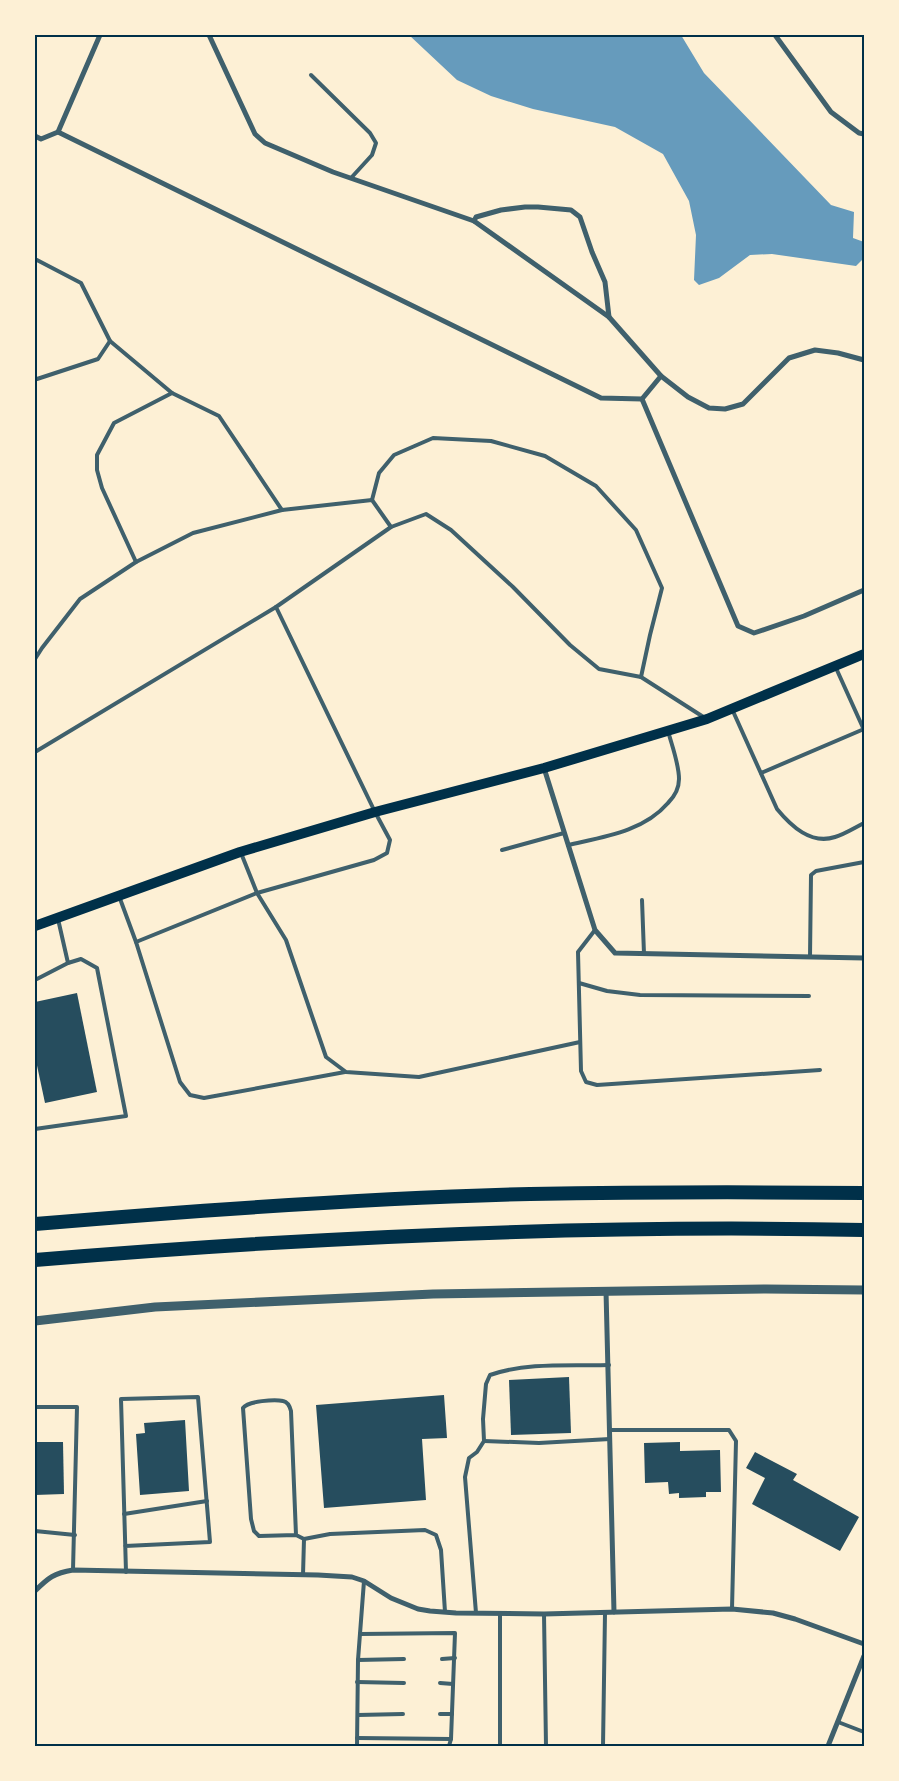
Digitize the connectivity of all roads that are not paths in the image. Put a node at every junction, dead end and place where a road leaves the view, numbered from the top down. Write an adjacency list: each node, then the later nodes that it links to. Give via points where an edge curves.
1 (100, 35): 5 (street)
2 (209, 35): 8 (street, via 255,134 265,143)
3 (775, 35): 6 (street, via 830,112)
4 (311, 75): 8 (lane, via 370,133 376,143 372,155)
5 (58, 132): 7 (street, via 42,139); 17 (street, via 601,398)
6 (864, 134)
7 (35, 136)
8 (351, 178): 9 (street)
9 (474, 221): 11 (street); 11 (street, via 500,210 538,207 571,210 580,218 605,282)
10 (35, 259): 12 (lane, via 81,283)
11 (610, 317): 14 (street)
12 (110, 341): 15 (lane, via 98,359); 16 (lane)
13 (864, 360): 14 (street, via 815,350 789,358 743,404 725,410 709,408 688,397)
14 (661, 376): 17 (street)
15 (35, 378)
16 (172, 393): 19 (lane, via 219,416); 21 (lane, via 114,423 97,455 102,488)
17 (642, 399): 22 (street, via 738,626 754,633)
18 (372, 500): 19 (lane); 20 (lane); 27 (lane, via 380,473 394,455 432,438 491,441 545,456 596,486 636,530 662,588)
19 (282, 510): 21 (lane, via 192,532)
20 (392, 527): 23 (lane); 27 (lane, via 426,514 458,537 513,587 570,646 599,669)
21 (136, 562): 25 (lane, via 80,599)
22 (864, 590)
23 (276, 607): 32 (lane); 35 (lane)
24 (864, 654): 26 (main road)
25 (35, 659)
26 (836, 667): 28 (main road); 30 (lane)
27 (641, 677): 29 (lane)
28 (732, 709): 29 (main road); 34 (lane)
29 (707, 719): 31 (main road)
30 (864, 729): 34 (lane)
31 (667, 731): 33 (main road); 38 (lane, via 679,780 675,796 646,823)
32 (35, 752)
33 (544, 768): 35 (main road); 37 (street)
34 (761, 773): 36 (lane, via 777,810 808,836 834,838)
35 (375, 812): 40 (main road); 42 (lane, via 390,840 387,852 374,860)
36 (864, 823)
37 (564, 833): 38 (street); 39 (lane)
38 (568, 844): 47 (street)
39 (502, 850)
40 (240, 852): 42 (lane); 43 (main road)
41 (864, 862): 50 (lane, via 816,871 812,875)
42 (257, 893): 48 (lane); 58 (lane, via 286,940 326,1057)
43 (119, 896): 45 (main road); 48 (lane)
44 (642, 900): 49 (lane)
45 (58, 919): 46 (main road); 52 (lane)
46 (35, 926)
47 (595, 930): 49 (street, via 615,953); 54 (lane, via 578,952)
48 (136, 942): 58 (lane, via 180,1082 190,1095 204,1098)
49 (644, 954): 50 (street)
50 (810, 957): 51 (street)
51 (864, 958)
52 (68, 963): 53 (lane); 59 (lane, via 81,959 97,968 126,1116)
53 (36, 978)
54 (579, 983): 55 (lane, via 640,995); 56 (lane)
55 (809, 996)
56 (580, 1042): 57 (lane, via 581,1072 586,1082 597,1085); 58 (lane, via 420,1077)
57 (820, 1070)
58 (346, 1072)
59 (35, 1129)
60 (864, 1193): 61 (highway, via 529,1194 307,1204)
61 (35, 1224)
62 (864, 1230): 63 (highway, via 504,1232 236,1245)
63 (35, 1260)
64 (864, 1290): 65 (street)
65 (606, 1291): 66 (street, via 433,1294 155,1307); 67 (street)
66 (35, 1320)
67 (609, 1366): 69 (street); 71 (lane, via 548,1366 503,1370 490,1375 486,1384)
68 (35, 1407): 75 (lane, via 77,1407)
69 (610, 1430): 70 (street); 84 (lane, via 729,1430 736,1441)
70 (610, 1439): 71 (lane, via 539,1443); 87 (street)
71 (484, 1441): 89 (lane, via 478,1452 469,1458 465,1477)
72 (207, 1501): 73 (lane); 73 (lane, via 198,1397 121,1399); 78 (lane, via 210,1542)
73 (124, 1514): 78 (lane)
74 (35, 1531): 75 (lane)
75 (75, 1535): 79 (lane)
76 (296, 1535): 76 (lane, via 259,1536 254,1531 243,1408 252,1402 283,1401 291,1411); 77 (lane)
77 (304, 1539): 81 (lane); 85 (lane, via 330,1534 426,1530 436,1536 441,1550)
78 (125, 1546): 80 (lane)
79 (73, 1570): 80 (street); 83 (street, via 52,1576)
80 (126, 1572): 81 (street)
81 (303, 1575): 82 (street, via 352,1577)
82 (364, 1581): 85 (street, via 391,1598 418,1609); 91 (lane)
83 (35, 1591)
84 (732, 1609): 87 (street); 92 (street, via 795,1618)
85 (445, 1612): 89 (street)
86 (605, 1612): 87 (street); 90 (street); 114 (lane)
87 (614, 1612)
88 (500, 1613): 89 (street); 90 (street); 112 (lane)
89 (476, 1614)
90 (544, 1614): 113 (lane)
91 (360, 1634): 94 (lane, via 455,1633); 97 (lane)
92 (864, 1644)
93 (864, 1656): 106 (street)
94 (454, 1658): 96 (lane); 101 (lane)
95 (404, 1659): 97 (lane)
96 (442, 1659)
97 (358, 1660): 98 (lane)
98 (357, 1682): 99 (lane); 105 (lane)
99 (404, 1683)
100 (440, 1684): 101 (lane)
101 (453, 1684): 104 (lane)
102 (403, 1714): 105 (lane)
103 (440, 1714): 104 (lane)
104 (452, 1714): 109 (lane)
105 (358, 1715): 108 (lane)
106 (838, 1722): 107 (lane); 115 (street)
107 (864, 1732)
108 (357, 1738): 109 (lane); 110 (lane)
109 (451, 1740): 111 (lane)
110 (357, 1746)
111 (449, 1746)
112 (500, 1746)
113 (546, 1746)
114 (603, 1746)
115 (828, 1746)

